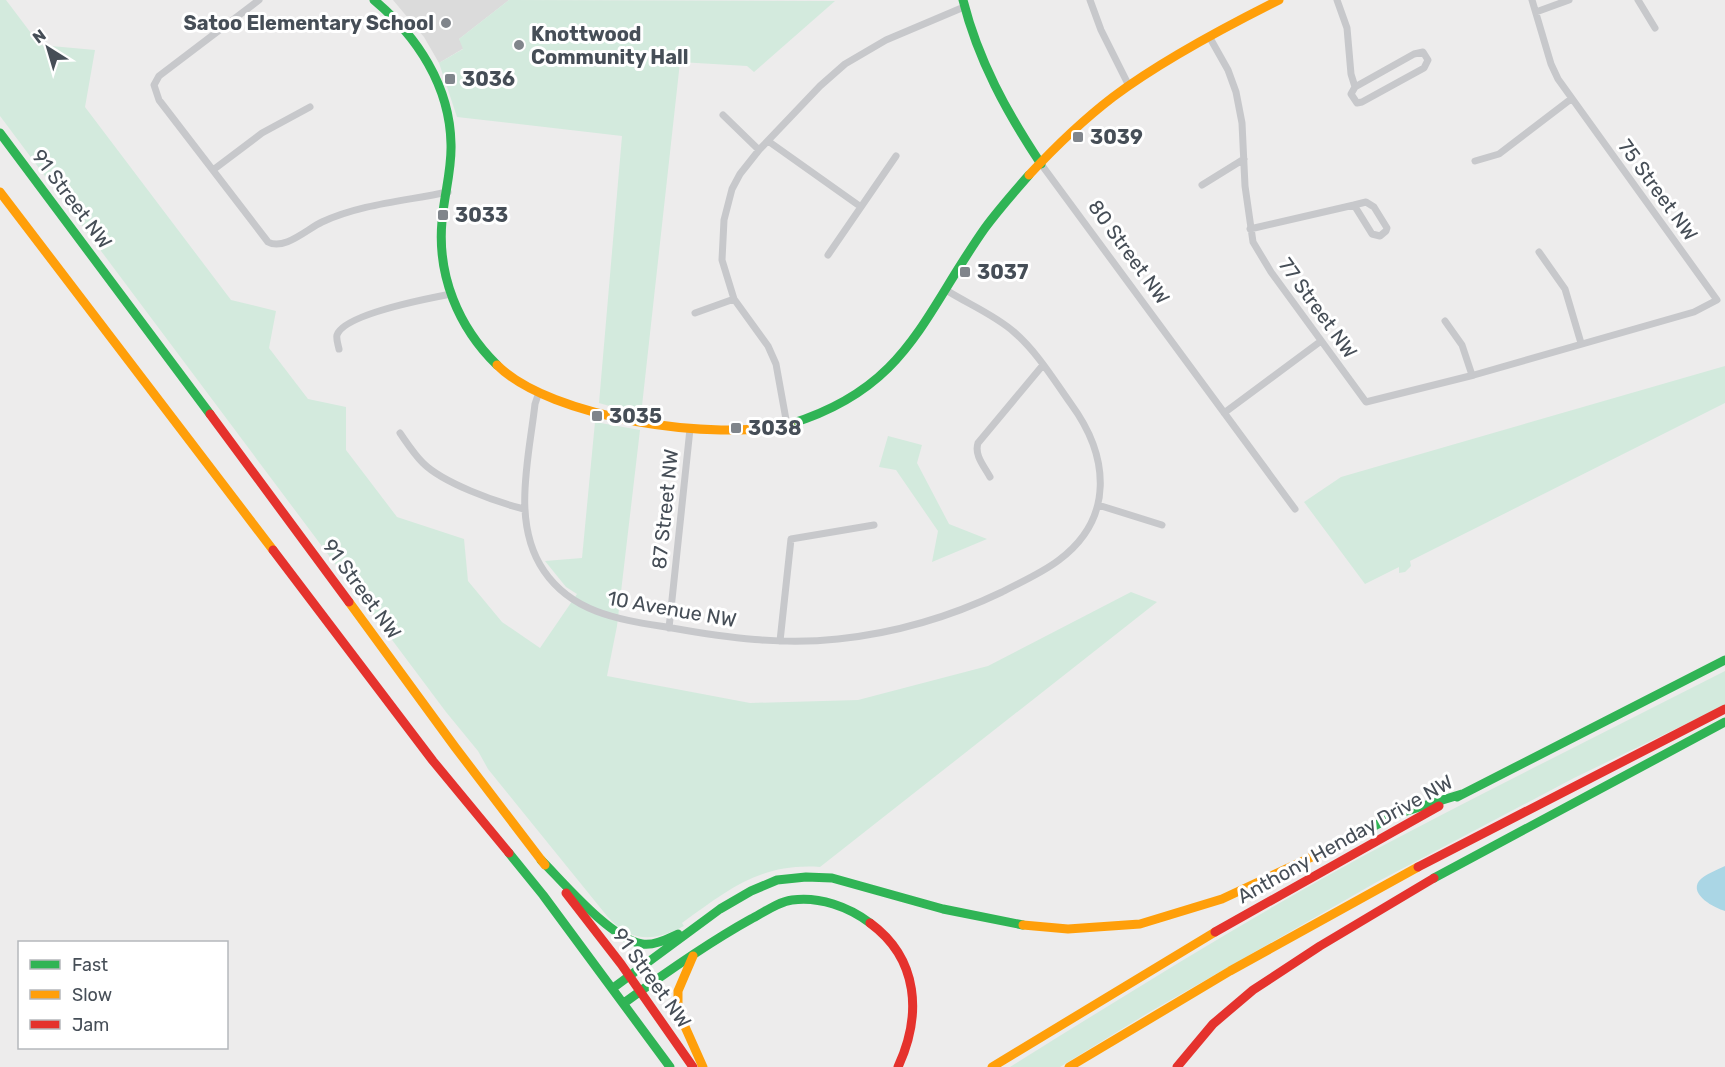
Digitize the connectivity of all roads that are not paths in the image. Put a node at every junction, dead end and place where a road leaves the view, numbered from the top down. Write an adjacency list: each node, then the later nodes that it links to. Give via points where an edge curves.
1 (259, 0): 25 (street, via 159,76 154,85 159,100)
2 (375, 0): 28 (main road, via 414,40 441,90 451,142)
3 (1090, 0): 13 (street)
4 (1279, 0): 12 (main road)
5 (1337, 0): 14 (street, via 1347,28)
6 (1532, 0): 10 (street, 75 Street NW)
7 (1569, 0): 10 (street)
8 (1638, 0): 11 (street)
9 (964, 4): 19 (street, via 845,64); 24 (main road, 80 Street NW, via 999,94)
10 (1536, 12): 15 (street, 75 Street NW, via 1551,64)
11 (1655, 28)
12 (1210, 38): 13 (main road); 22 (street, 77 Street NW, via 1236,92)
13 (1129, 86): 24 (main road, via 1086,119)
14 (1355, 87): 14 (street, via 1414,54 1426,55 1424,68 1362,102 1353,99)
15 (1571, 99): 23 (street, via 1499,154); 40 (street, 75 Street NW, via 1717,300 1694,312)
16 (310, 107): 25 (street, via 262,133)
17 (723, 115): 20 (street)
18 (0, 133): 61 (main road, 91 Street NW)
19 (768, 141): 20 (street); 30 (street)
20 (759, 150): 36 (street, via 732,189 724,220 722,260)
21 (896, 156): 30 (street)
22 (1244, 159): 26 (street); 31 (street, 77 Street NW)
23 (1475, 161)
24 (1041, 164): 34 (main road, via 976,240); 45 (street, 80 Street NW)
25 (213, 170): 28 (street, via 272,244 284,243 347,212)
26 (1202, 185)
27 (0, 192): 65 (main road, 91 Street NW, via 433,760)
28 (447, 192): 35 (main road, via 441,242)
29 (1354, 205): 29 (street, via 1370,203 1386,224 1386,231 1380,236 1372,234); 31 (street)
30 (861, 207): 33 (street)
31 (1250, 229): 39 (street, 77 Street NW, via 1257,252)
32 (1539, 252): 40 (street, via 1565,289)
33 (828, 255)
34 (946, 290): 42 (street, via 1011,329); 46 (main road, via 912,344 884,373 839,404)
35 (451, 294): 41 (street, via 389,308 349,324 336,338); 44 (main road, via 467,329 488,356)
36 (734, 299): 37 (street); 46 (street, via 768,346 776,364)
37 (695, 313)
38 (1445, 321): 43 (street, via 1462,345)
39 (1321, 342): 43 (street, 77 Street NW, via 1366,402); 45 (street)
40 (1581, 343): 43 (street)
41 (339, 349)
42 (1043, 365): 49 (street, via 978,443 978,455); 50 (street, via 1094,441 1101,471)
43 (1472, 375)
44 (538, 395): 47 (main road, via 582,410); 51 (street, 10 Avenue NW)
45 (1224, 413): 52 (street, 80 Street NW)
46 (787, 425): 47 (main road, via 751,431)
47 (690, 429): 55 (street, 87 Street NW)
48 (400, 433): 51 (street, via 435,474)
49 (990, 477)
50 (1098, 506): 54 (street); 56 (street, 10 Avenue NW, via 1073,548 1053,564 970,607 934,620 863,636)
51 (524, 509): 55 (street, 10 Avenue NW, via 537,558 564,593 599,613)
52 (1295, 509)
53 (874, 525): 56 (street, via 791,539)
54 (1162, 525)
55 (669, 628): 56 (street, 10 Avenue NW)
56 (780, 641)
57 (1725, 660): 60 (main road, Anthony Henday Drive NW)
58 (1725, 709): 73 (main road, via 1404,873)
59 (1725, 722): 74 (main road, via 1424,883 1262,982 1234,1002)
60 (1462, 794): 62 (main road, via 1397,814 1222,899 1140,924 1068,929 1017,924 943,909 832,878 806,876 777,880 751,891); 72 (main road, Anthony Henday Drive NW, via 1192,945)
61 (541, 860): 62 (main road, via 611,928 630,941 662,941); 64 (main road, 91 Street NW)
62 (705, 920): 64 (main road)
63 (695, 952): 66 (main road); 70 (main road, via 678,991 678,1011); 71 (main road, via 718,936 792,900 836,904 851,910 889,938 907,970 914,1013 910,1038)
64 (630, 976): 65 (main road); 66 (main road, 91 Street NW)
65 (613, 988): 67 (main road, 91 Street NW)
66 (640, 991): 67 (main road); 69 (main road, 91 Street NW)
67 (624, 1004): 68 (main road, 91 Street NW)
68 (670, 1067)
69 (693, 1067)
70 (703, 1067)
71 (898, 1067)
72 (992, 1067)
73 (1069, 1067)
74 (1177, 1067)

